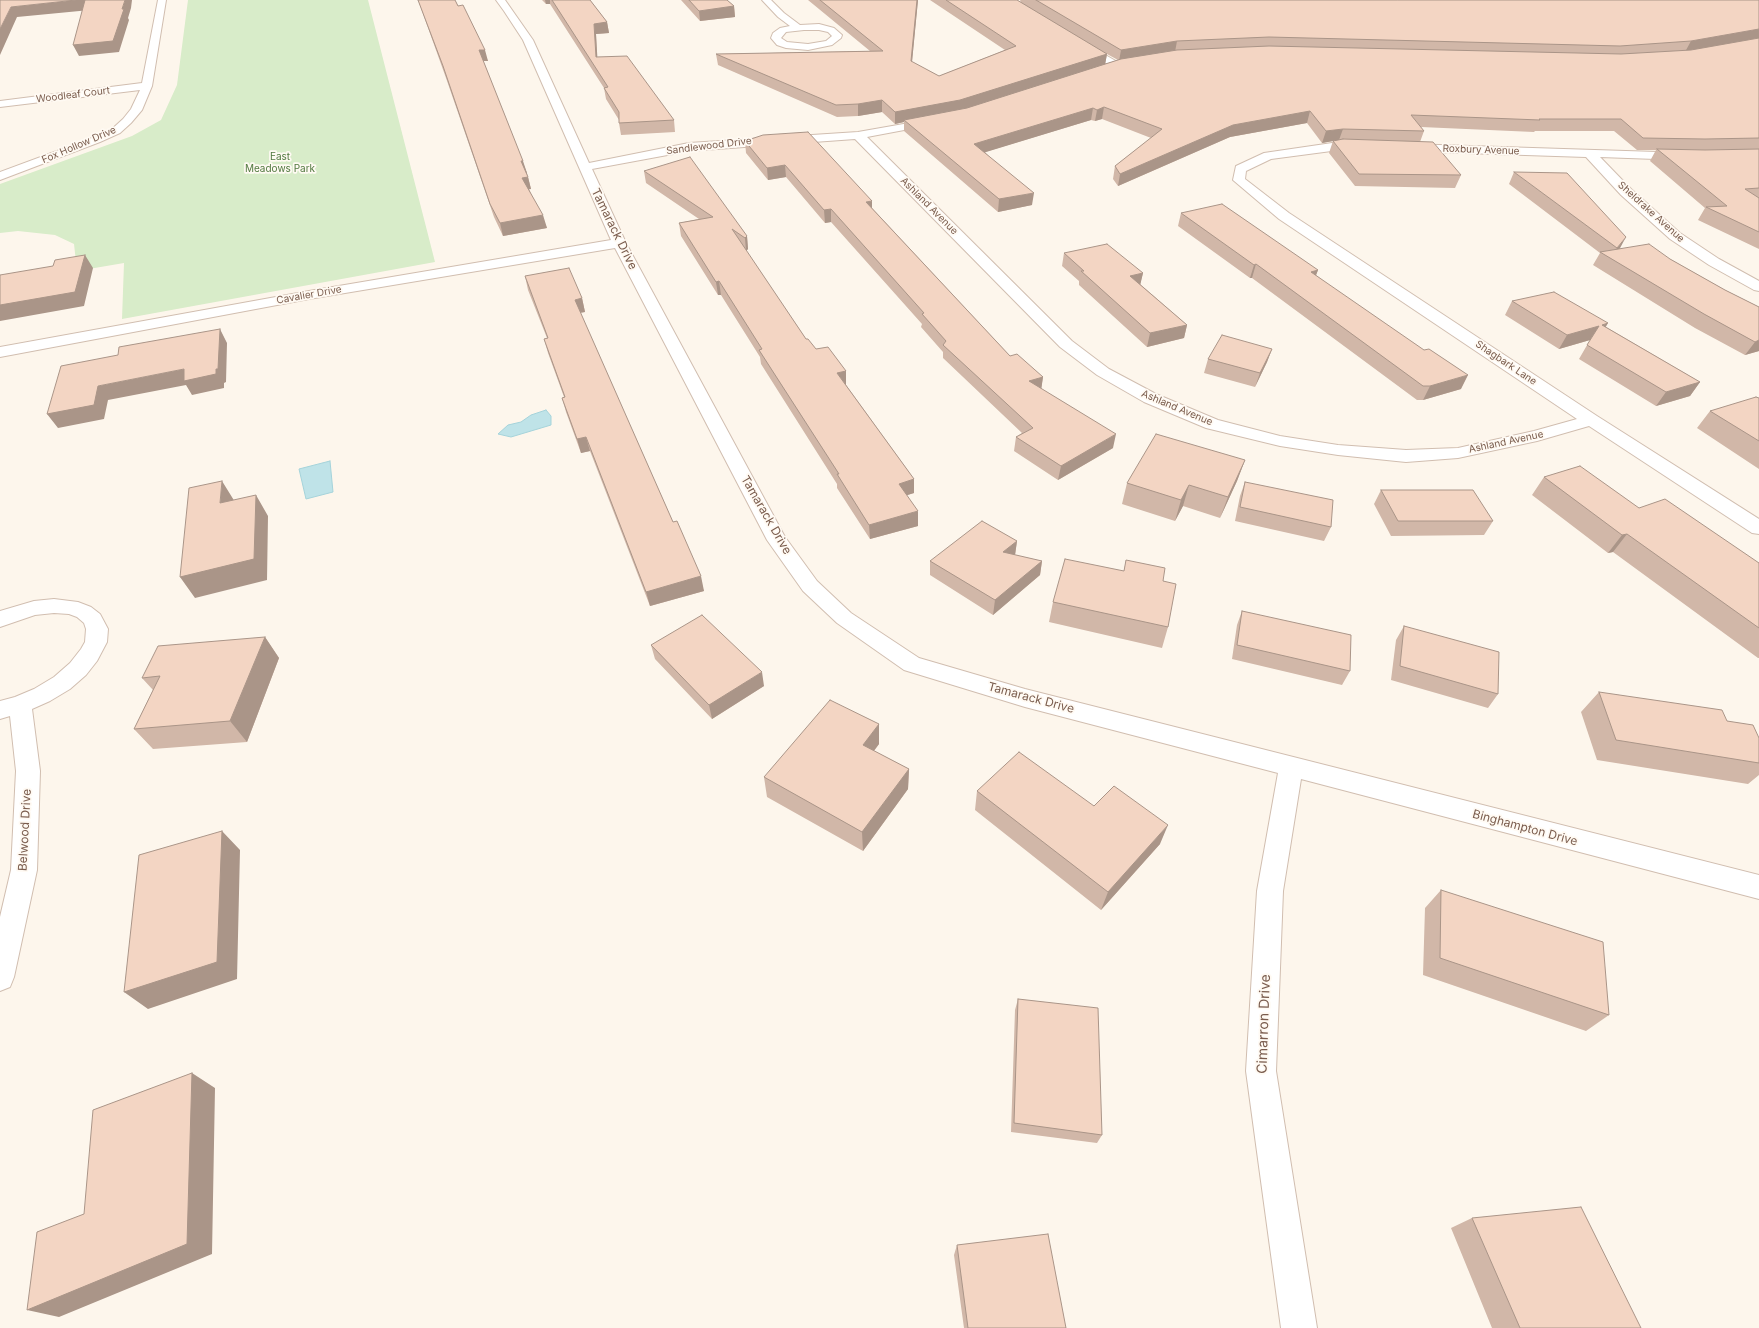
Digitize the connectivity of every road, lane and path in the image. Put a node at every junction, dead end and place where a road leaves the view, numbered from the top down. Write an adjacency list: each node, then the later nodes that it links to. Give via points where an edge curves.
1 (162, 0): 7 (street, Fox Hollow Drive)
2 (500, 0): 15 (street, Tamarack Drive, via 528,40)
3 (766, 0): 4 (street)
4 (796, 27): 4 (street, via 779,32 776,35 777,40 808,47 829,43 836,38 835,33 826,29)
5 (1076, 41): 6 (street, via 1121,65)
6 (1102, 71)
7 (147, 86): 8 (street, Woodleaf Court); 16 (street, Fox Hollow Drive, via 136,110 116,131 65,153)
8 (0, 104)
9 (940, 120): 10 (street, Sandlewood Drive)
10 (858, 135): 15 (street, Sandlewood Drive, via 689,147); 20 (street, Ashland Avenue, via 1066,344 1103,372 1150,398 1212,424 1288,442 1338,450 1406,456 1458,453 1537,436)
11 (1372, 147): 20 (street, Shagbark Lane, via 1339,146 1268,156 1240,169 1239,180 1284,216)
12 (1395, 147): 13 (street, Roxbury Avenue)
13 (1590, 154): 14 (street, Roxbury Avenue); 18 (street, Sheldrake Avenue, via 1626,192 1675,236)
14 (1698, 157)
15 (585, 167): 17 (street, Tamarack Drive)
16 (0, 176)
17 (620, 243): 19 (street, Cavalier Drive, via 316,294); 24 (street, Tamarack Drive, via 777,540 810,586 844,618 912,664 1025,698)
18 (1759, 287)
19 (0, 352)
20 (1591, 420): 21 (street, Shagbark Lane)
21 (1759, 528)
22 (0, 619): 23 (street, Belwood Drive, via 34,608 71,607 93,619 98,629 90,655 78,669 42,695)
23 (10, 707): 26 (street, Belwood Drive, via 28,771 24,870)
24 (1291, 767): 25 (street, Binghampton Drive); 27 (street, Cimarron Drive, via 1270,891 1261,1071)
25 (1759, 887)
26 (0, 977)
27 (1299, 1328)

